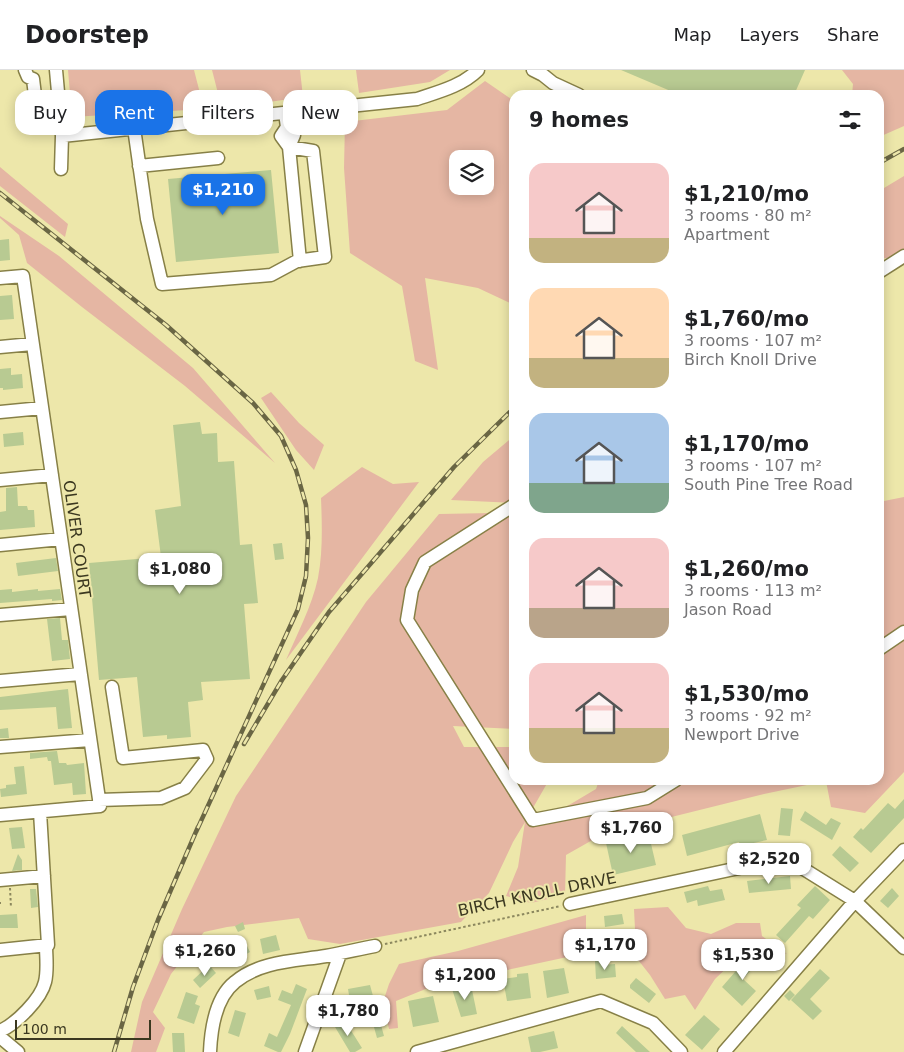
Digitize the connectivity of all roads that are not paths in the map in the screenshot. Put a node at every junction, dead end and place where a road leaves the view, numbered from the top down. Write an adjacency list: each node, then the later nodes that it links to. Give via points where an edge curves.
1 (25, 70): 5 (street, via 33,79)
2 (56, 70): 6 (street)
3 (478, 70): 8 (street, via 445,90 417,99)
4 (533, 70): 7 (street)
5 (34, 90)
6 (58, 90)
7 (568, 90)
8 (358, 105)
9 (283, 113): 10 (street)
10 (173, 124)
11 (95, 132): 14 (street)
12 (283, 134): 15 (street)
13 (135, 135): 17 (street)
14 (62, 136): 18 (street)
15 (289, 147): 20 (street); 20 (street, via 313,151 325,257)
16 (218, 158): 17 (street)
17 (139, 166): 20 (street, via 162,284 271,275)
18 (60, 169)
19 (904, 256): 21 (street)
20 (300, 261)
21 (884, 269)
22 (0, 278): 23 (street, OLIVER COURT, via 23,276)
23 (32, 344): 24 (street); 25 (street, OLIVER COURT)
24 (0, 347)
25 (42, 408): 26 (street); 27 (street, OLIVER COURT)
26 (0, 412)
27 (52, 475): 28 (street); 30 (street, OLIVER COURT)
28 (0, 480)
29 (509, 509): 41 (street, via 425,562 412,590 407,620)
30 (61, 539): 31 (street); 32 (street, OLIVER COURT)
31 (0, 544)
32 (71, 609): 33 (street); 36 (street, OLIVER COURT)
33 (0, 615)
34 (904, 632): 35 (street)
35 (884, 646)
36 (80, 674): 37 (street); 39 (street, OLIVER COURT)
37 (0, 681)
38 (112, 687): 44 (street, via 124,758 203,750 208,759 185,788 161,798)
39 (90, 740): 40 (street); 44 (street, OLIVER COURT)
40 (0, 747)
41 (509, 782)
42 (511, 785): 43 (street, via 533,820 647,798)
43 (668, 785)
44 (99, 804): 45 (street)
45 (40, 812): 46 (street); 48 (street)
46 (0, 815)
47 (904, 850): 50 (street)
48 (44, 876): 49 (street); 52 (street)
49 (4, 880)
50 (855, 901): 51 (street, BIRCH KNOLL DRIVE, via 786,858); 54 (street, BIRCH KNOLL DRIVE); 64 (street)
51 (570, 904)
52 (47, 945): 55 (street); 57 (street, via 45,983 28,1010)
53 (375, 946): 56 (street)
54 (904, 948)
55 (0, 950)
56 (340, 954): 60 (street, via 275,964 251,971 234,982 216,1012); 61 (street)
57 (0, 1031)
58 (0, 1037): 59 (street)
59 (18, 1052)
60 (210, 1052)
61 (305, 1052)
62 (417, 1052): 63 (street, via 601,1001 653,1023)
63 (681, 1052)
64 (724, 1052)

